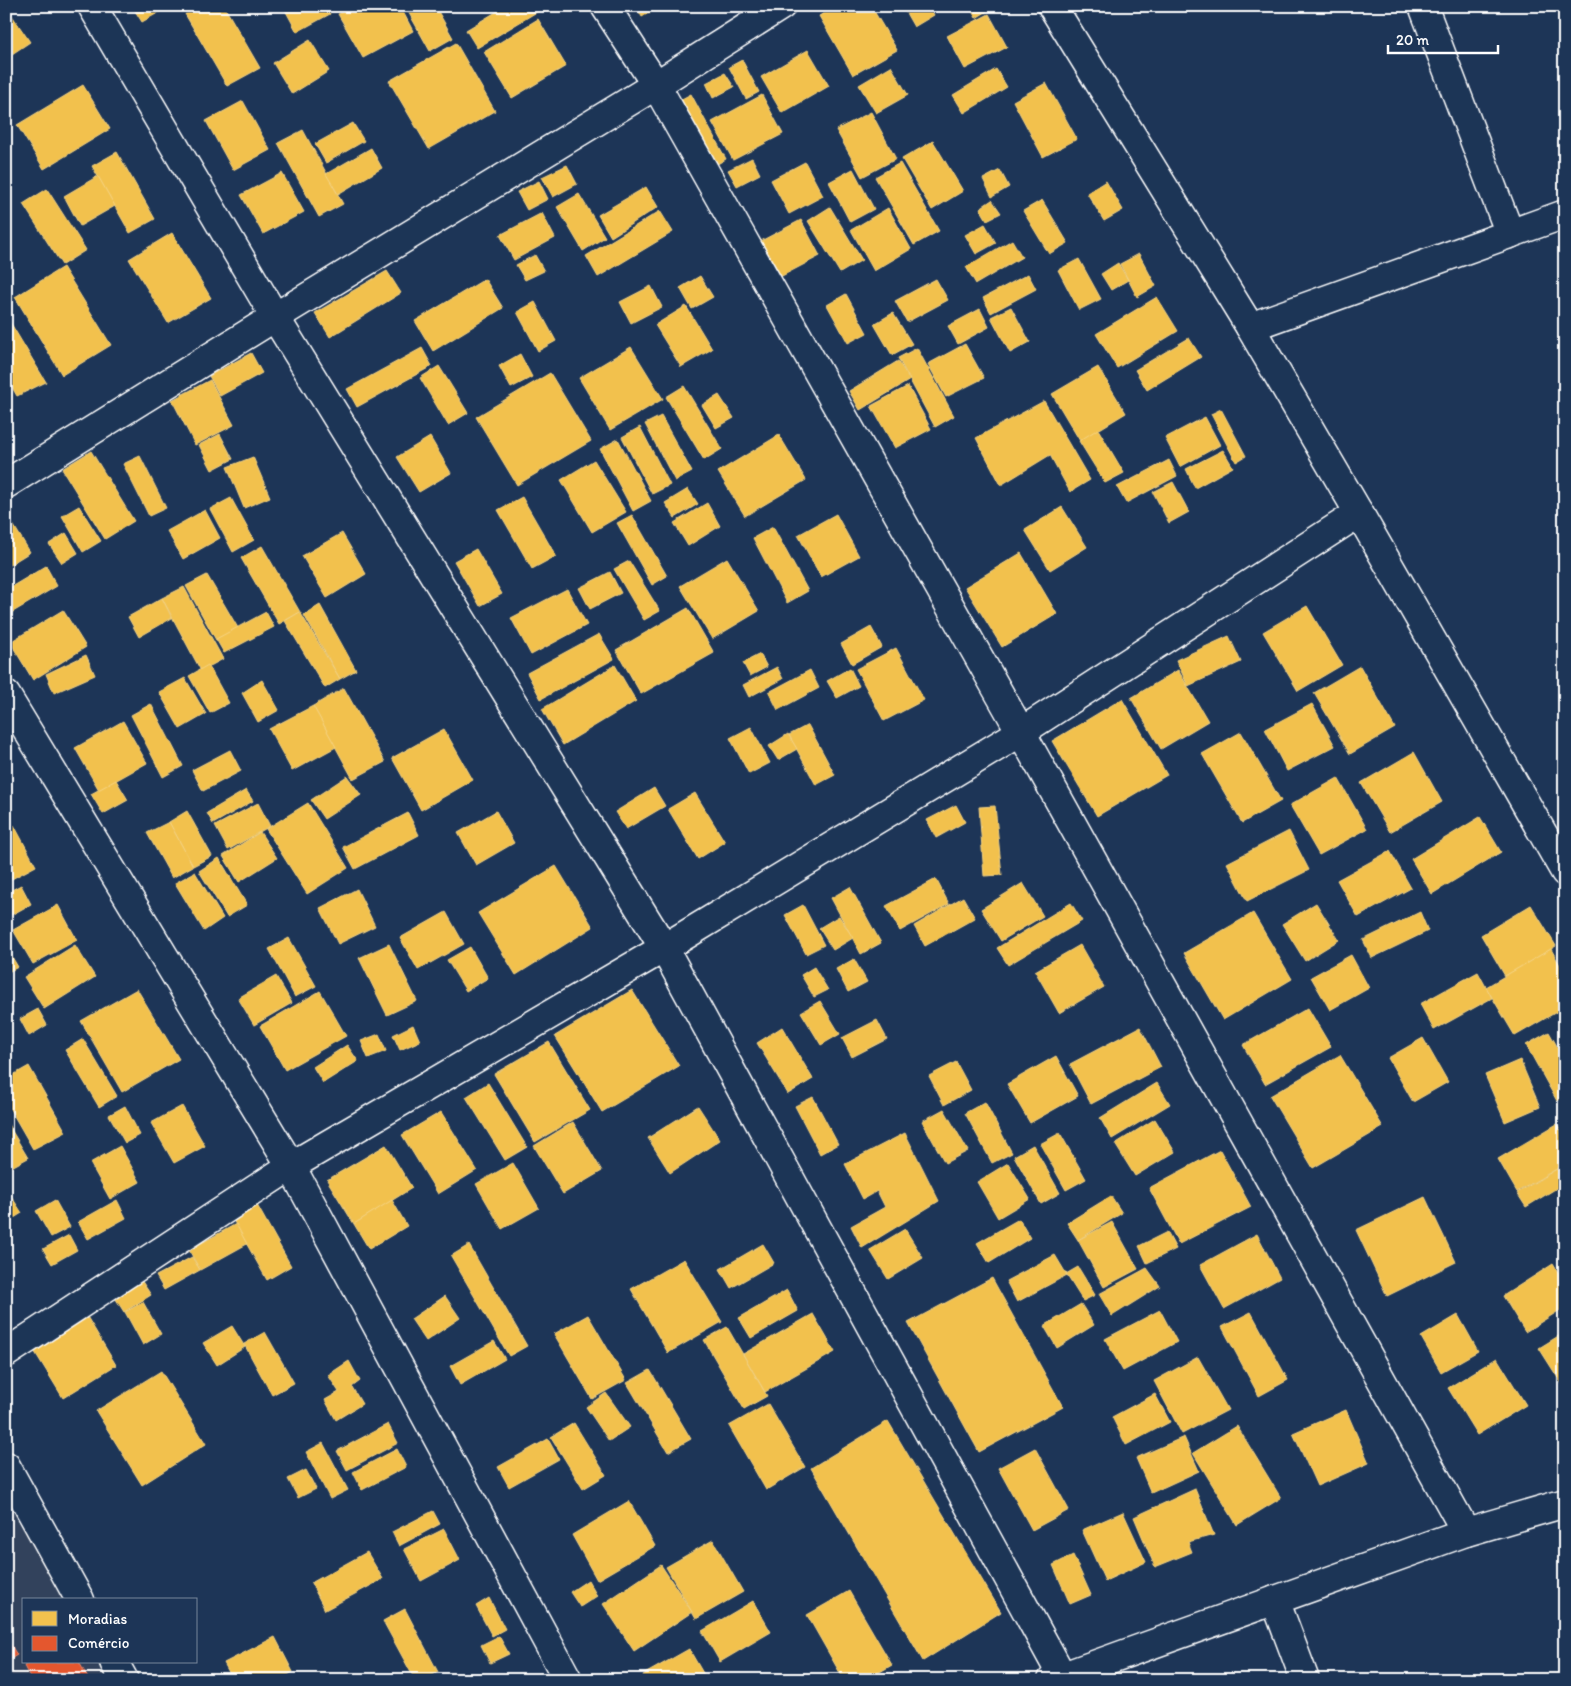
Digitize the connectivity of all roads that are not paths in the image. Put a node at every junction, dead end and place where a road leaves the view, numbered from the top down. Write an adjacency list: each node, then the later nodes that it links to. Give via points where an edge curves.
1 (92, 6): 9 (street)
2 (605, 6): 6 (street)
3 (781, 6): 6 (street)
4 (1052, 6): 10 (street)
5 (1423, 6): 8 (street)
6 (656, 85): 9 (street); 14 (street)
7 (1565, 214): 8 (street)
8 (1510, 234): 10 (street)
9 (275, 317): 11 (street); 16 (street)
10 (1250, 327): 12 (street)
11 (6, 484)
12 (1359, 513): 14 (street); 15 (street)
13 (6, 695): 17 (street)
14 (1021, 732): 16 (street); 21 (street)
15 (1565, 872)
16 (664, 948): 17 (street); 25 (street)
17 (291, 1166): 18 (street); 27 (street)
18 (6, 1353)
19 (6, 1466): 22 (street)
20 (1565, 1503): 21 (street)
21 (1466, 1532): 23 (street)
22 (79, 1598)
23 (1276, 1600): 25 (street); 28 (street)
24 (115, 1664): 26 (street)
25 (1057, 1678)
26 (124, 1680)
27 (568, 1680)
28 (1305, 1680)

